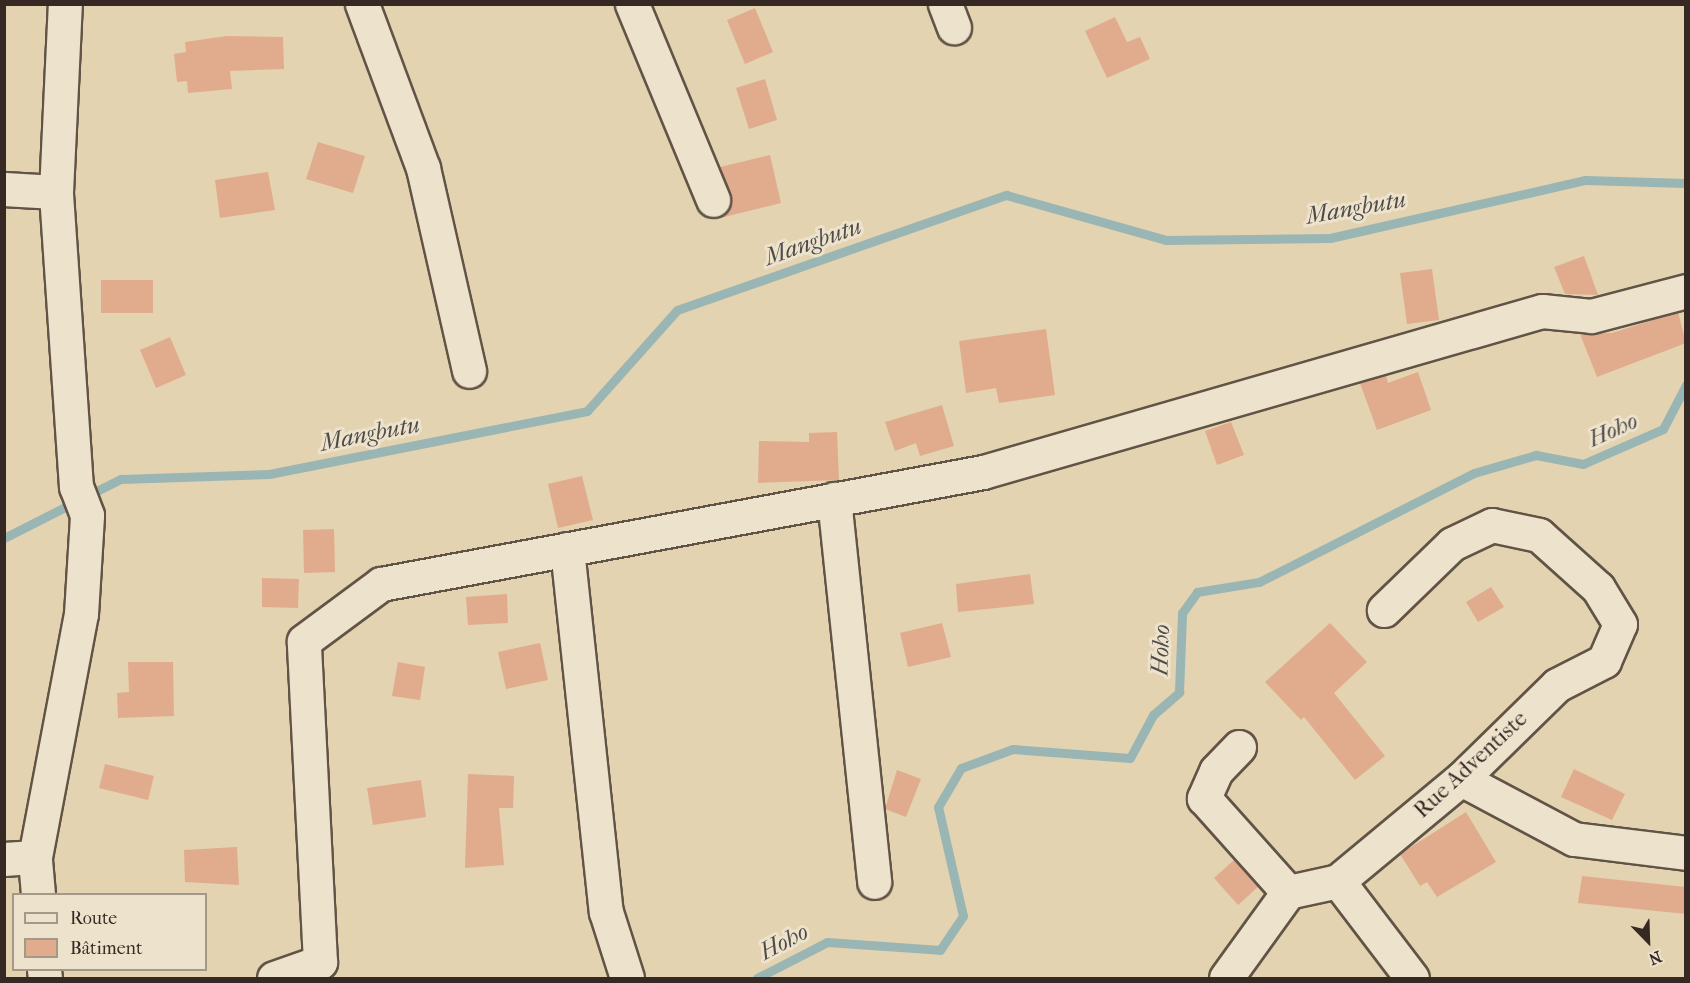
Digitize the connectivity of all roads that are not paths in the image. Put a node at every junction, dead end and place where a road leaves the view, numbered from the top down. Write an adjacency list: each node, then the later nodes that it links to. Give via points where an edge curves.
1 (65, 4): 5 (street)
2 (362, 4): 8 (street, via 423,168)
3 (632, 4): 6 (street)
4 (4, 189): 5 (street)
5 (56, 192): 15 (street, via 82,501 81,614)
6 (712, 200)
7 (1686, 291): 9 (street, via 1590,316 1542,311 983,472)
8 (469, 371)
9 (834, 499): 10 (street); 17 (street)
10 (567, 549): 20 (street, via 381,584 304,641 320,962); 21 (street, via 606,912)
11 (1384, 609): 13 (street, Rue Adventiste, via 1452,544 1492,525 1539,535 1598,588 1620,624 1604,662 1557,685)
12 (1239, 747): 18 (street, via 1216,771 1204,798)
13 (1461, 779): 14 (street, via 1574,839); 16 (street, Rue Adventiste)
14 (1686, 853)
15 (20, 858): 19 (street)
16 (1338, 881): 18 (street, Rue Adventiste); 23 (street)
17 (874, 882)
18 (1288, 892): 22 (street)
19 (38, 893)
20 (276, 978)
21 (627, 978)
22 (1226, 978)
23 (1412, 978)

